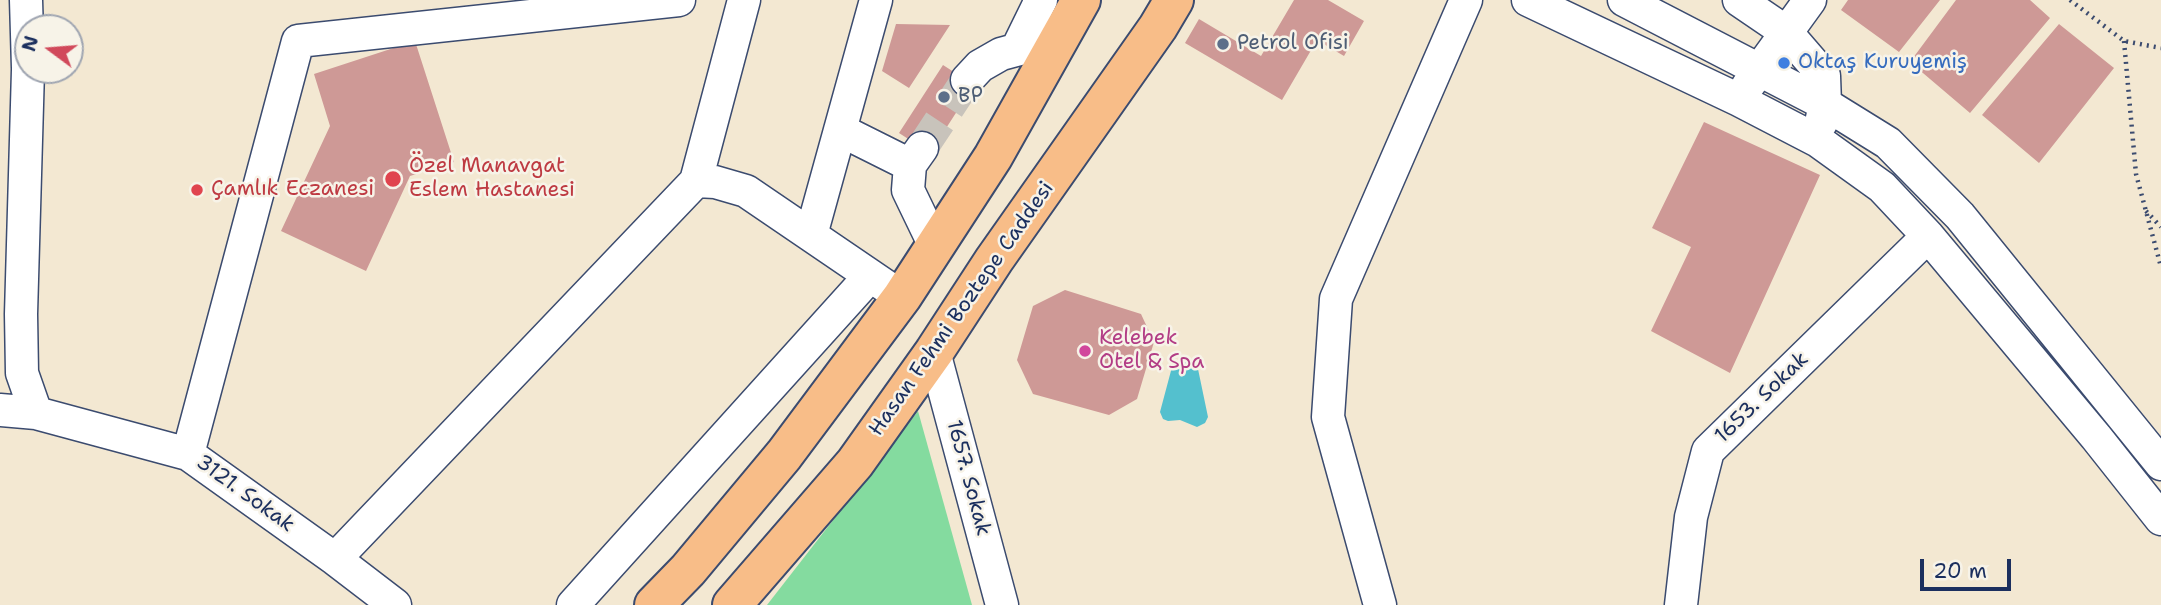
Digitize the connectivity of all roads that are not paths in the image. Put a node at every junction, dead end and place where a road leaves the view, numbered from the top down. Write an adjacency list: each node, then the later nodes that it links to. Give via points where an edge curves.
1 (679, 0): 31 (street, via 298,41)
2 (744, 0): 22 (street)
3 (876, 0): 20 (street)
4 (1041, 0): 14 (street)
5 (1081, 0): 13 (main road)
6 (1174, 0): 28 (main road, Hasan Fehmi Boztepe Caddesi)
7 (1466, 0): 40 (street, via 1336,299 1328,417)
8 (1528, 0): 18 (street)
9 (1624, 0): 15 (street)
10 (1739, 0): 12 (street)
11 (1810, 0): 12 (street)
12 (1786, 32): 15 (street); 19 (street, via 1824,76)
13 (1060, 38): 14 (street); 25 (main road, via 993,157)
14 (1017, 49): 16 (street, via 980,66)
15 (1759, 69): 18 (street); 19 (street)
16 (967, 80)
17 (28, 84): 30 (street, via 22,373)
18 (1739, 100): 21 (street)
19 (1825, 104): 21 (street); 32 (street, via 1888,143 1960,216)
20 (840, 130): 23 (street); 25 (street, via 916,157 908,190)
21 (1818, 141): 24 (street, via 1882,187)
22 (696, 181): 23 (street, via 746,191); 34 (street)
23 (811, 235): 26 (street)
24 (1927, 236): 33 (street); 41 (street, 1653. Sokak, via 1708,452 1691,517)
25 (935, 246): 27 (main road)
26 (870, 276): 27 (street); 36 (street)
27 (902, 297): 37 (main road, via 784,456)
28 (934, 352): 38 (main road, Hasan Fehmi Boztepe Caddesi, via 855,463); 39 (street, 1657. Sokak)
29 (0, 410): 30 (street, 3121. Sokak)
30 (36, 413): 31 (street, 3121. Sokak)
31 (188, 454): 34 (street, 3121. Sokak)
32 (2161, 464)
33 (2161, 519)
34 (335, 559): 35 (street, 3121. Sokak)
35 (395, 605)
36 (573, 605)
37 (654, 605)
38 (732, 605)
39 (1002, 605)
40 (1380, 605)
41 (1681, 605)

